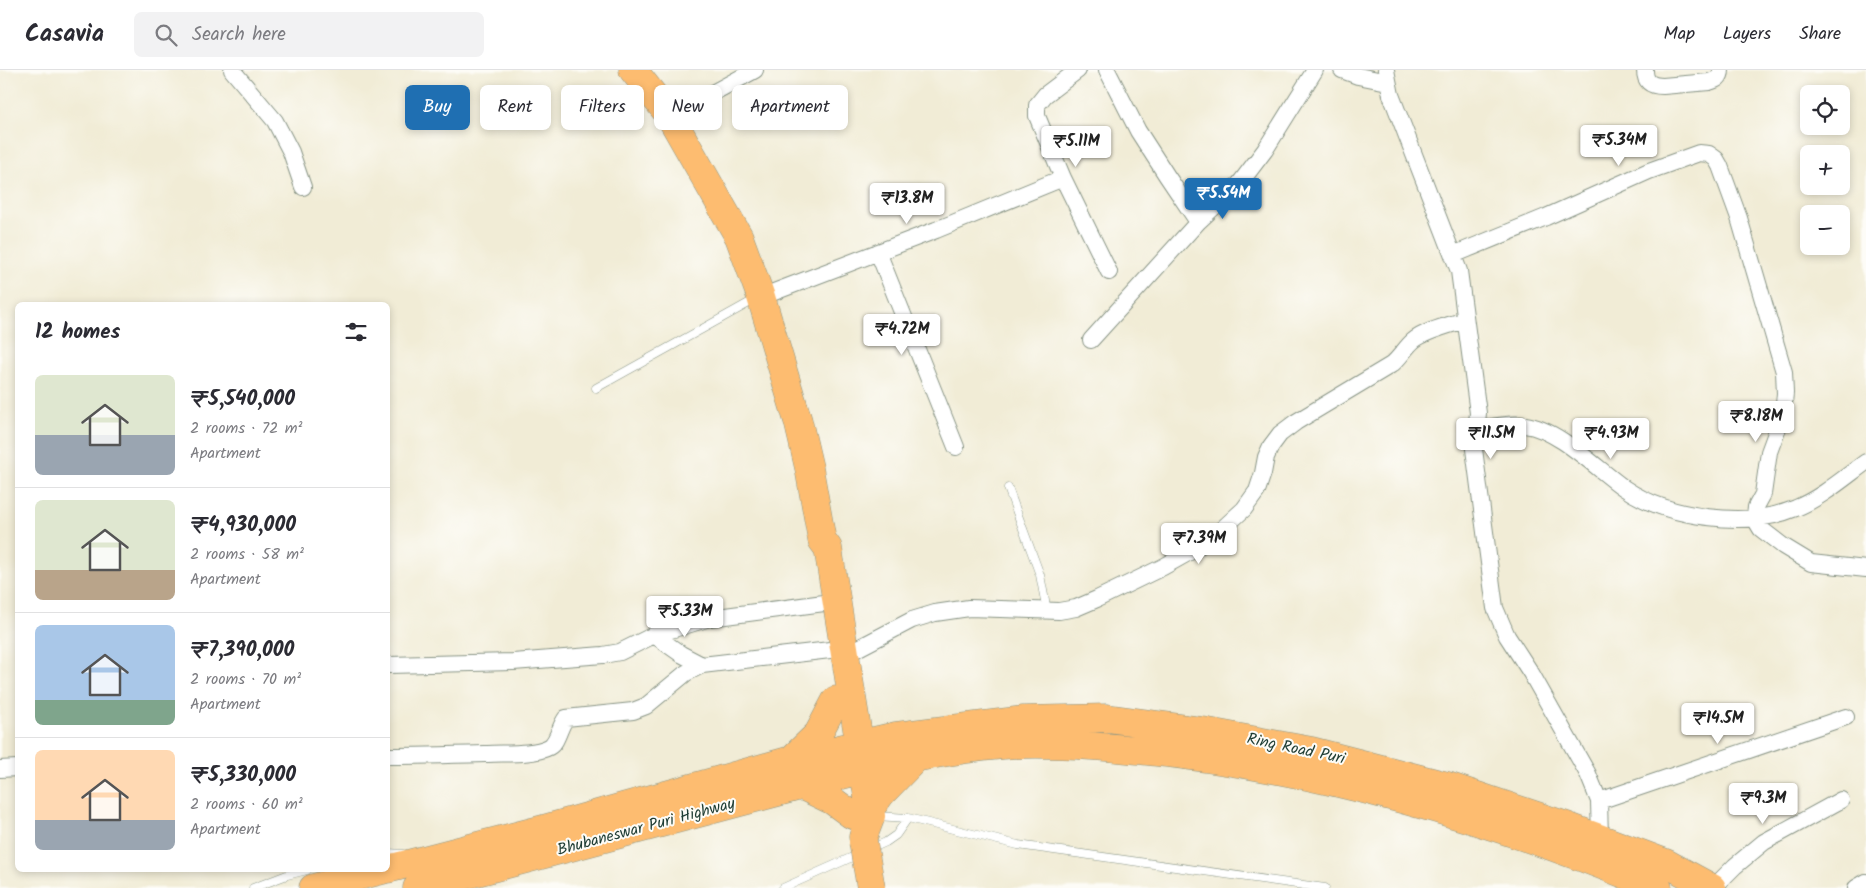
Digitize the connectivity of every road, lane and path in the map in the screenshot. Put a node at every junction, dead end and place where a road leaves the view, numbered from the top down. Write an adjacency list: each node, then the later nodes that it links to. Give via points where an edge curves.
1 (232, 70): 15 (street, via 275,121 291,152)
2 (633, 70): 12 (highway)
3 (754, 70): 11 (street)
4 (1078, 70): 14 (street, via 1037,105 1037,116)
5 (1107, 70): 16 (street, via 1138,131)
6 (1315, 70): 16 (street, via 1266,150)
7 (1342, 70): 10 (street, via 1358,76)
8 (1645, 70): 9 (street, via 1645,78 1655,86 1709,82 1716,80)
9 (1722, 70)
10 (1387, 76): 18 (street)
11 (722, 88)
12 (654, 96)
13 (678, 130): 20 (highway, via 739,237)
14 (1063, 178): 17 (street); 19 (street)
15 (303, 187)
16 (1198, 222): 22 (street)
17 (878, 252): 20 (street); 25 (street)
18 (1453, 255): 21 (street, via 1459,270); 28 (street, via 1657,168 1699,153 1716,159 1739,218 1784,372 1783,414 1769,452 1763,494 1756,507)
19 (1109, 272)
20 (762, 296): 23 (lane); 29 (highway, via 798,421)
21 (1465, 320): 24 (street, via 1478,413); 32 (street, via 1420,336 1391,365 1280,434 1266,457 1257,491 1244,510 1211,538 1163,567 1097,599 1076,608)
22 (1091, 340)
23 (596, 388)
24 (1476, 430): 28 (street, via 1526,425 1548,432 1626,490 1653,503 1723,519); 48 (street, via 1474,449 1495,608 1507,636 1588,774)
25 (956, 447)
26 (1866, 462): 28 (street, via 1797,508)
27 (1008, 488): 32 (lane, via 1040,575)
28 (1755, 519): 30 (street, via 1761,529 1783,546 1811,562)
29 (822, 540): 31 (highway, via 817,550); 34 (highway, via 828,548)
30 (1866, 569)
31 (824, 603): 33 (street, via 710,618); 34 (highway)
32 (1047, 611): 34 (street, via 970,608 935,613)
33 (654, 635): 35 (street, via 620,652 603,655 513,662); 36 (street)
34 (838, 653): 36 (street); 37 (highway)
35 (390, 665)
36 (702, 665): 40 (street, via 686,673 646,706 633,711 566,718 560,725 555,742 542,750)
37 (844, 700): 39 (highway); 41 (highway); 43 (highway, via 818,734)
38 (1846, 717): 48 (street)
39 (896, 736): 41 (highway, Ring Road Puri); 51 (highway, Ring Road Puri, via 1024,720 1107,718 1203,731 1312,751 1448,786)
40 (390, 756)
41 (853, 759): 42 (highway, Ring Road Puri); 43 (highway, Bhubaneswar Puri Highway); 46 (highway, Bhubaneswar Puri Highway); 50 (highway)
42 (915, 759): 50 (highway, via 881,794); 64 (highway, Ring Road Puri, via 1004,745 1086,746 1171,753 1267,768 1355,787 1462,818 1537,842)
43 (792, 760): 53 (highway, Bhubaneswar Puri Highway)
44 (15, 768): 45 (street)
45 (0, 769)
46 (802, 786): 50 (highway, via 833,801); 58 (highway, Bhubaneswar Puri Highway)
47 (1841, 800): 65 (street, via 1764,842)
48 (1599, 802): 51 (street)
49 (908, 818): 50 (lane, via 897,816); 61 (lane, via 896,835 886,842); 63 (lane, via 1018,845)
50 (864, 824): 62 (highway, bridge)
51 (1600, 838): 65 (highway, Ring Road Puri, via 1666,863)
52 (390, 853): 53 (lane, Bhubaneswar Puri Highway)
53 (431, 858): 54 (highway, Bhubaneswar Puri Highway)
54 (390, 868)
55 (299, 872): 59 (lane)
56 (375, 872): 60 (highway)
57 (1866, 882): 66 (street)
58 (424, 887)
59 (253, 888)
60 (313, 888)
61 (783, 888)
62 (871, 888)
63 (1325, 888)
64 (1658, 888)
65 (1712, 888)
66 (1856, 888)

